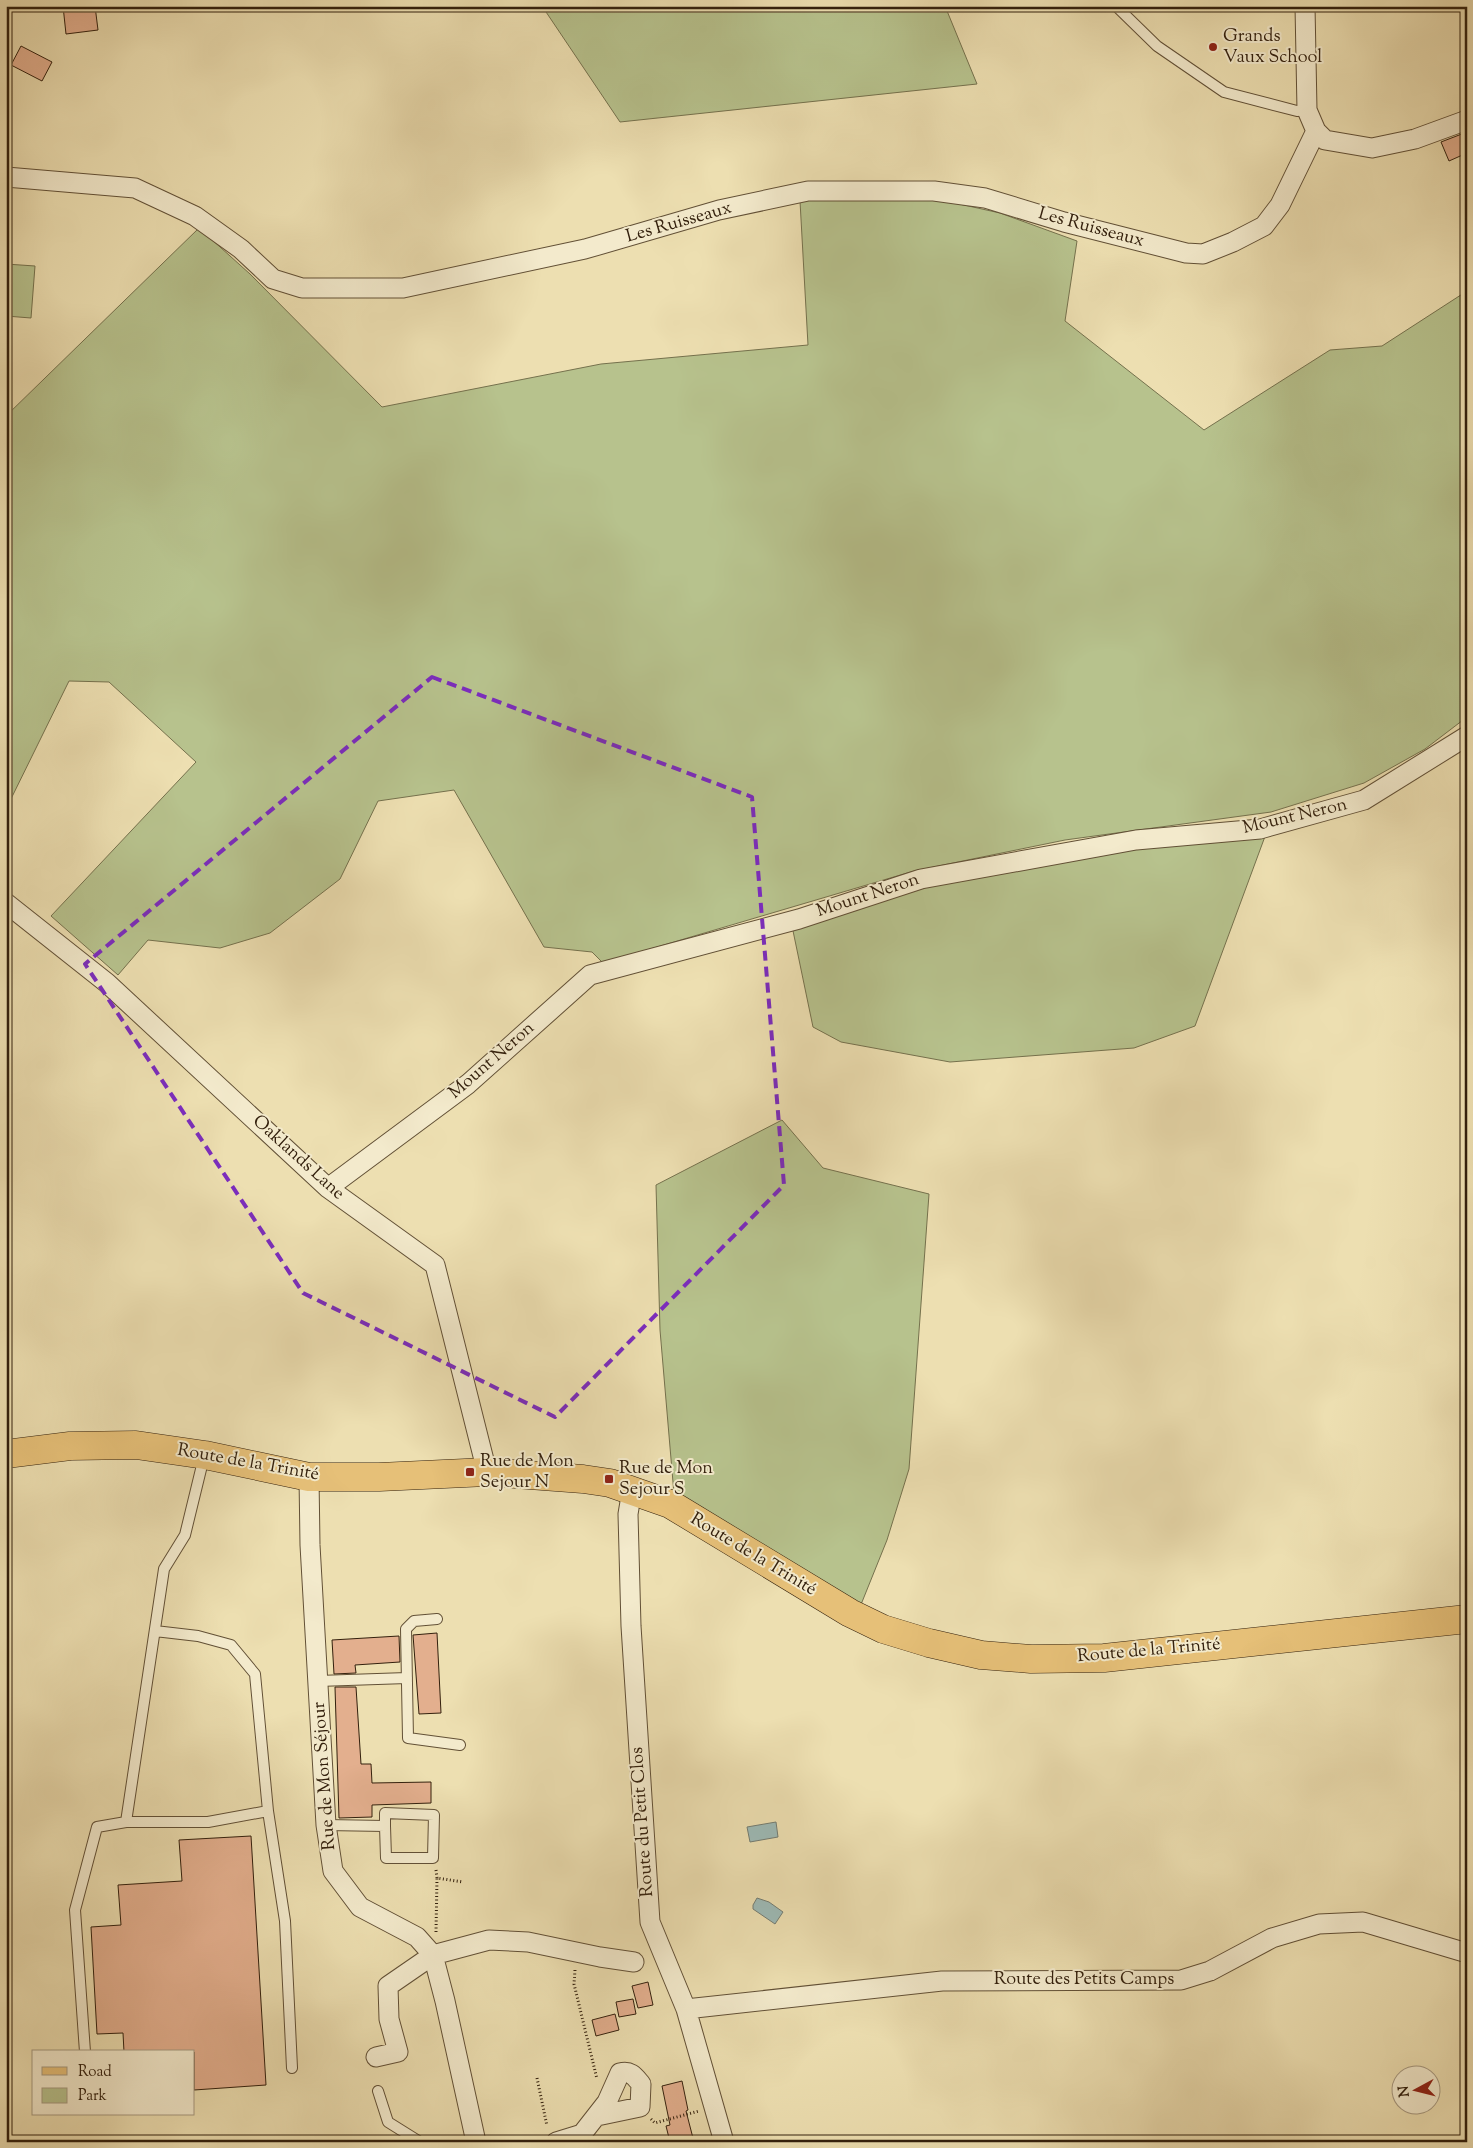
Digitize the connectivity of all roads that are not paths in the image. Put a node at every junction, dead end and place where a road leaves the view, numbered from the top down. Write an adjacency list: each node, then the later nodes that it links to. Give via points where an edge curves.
1 (1116, 6): 3 (lane, via 1157,46 1224,92 1297,111)
2 (1305, 6): 3 (street)
3 (1307, 110): 5 (street)
4 (1467, 120): 5 (street, via 1415,139 1372,148 1325,140)
5 (1316, 132): 6 (street, Les Ruisseaux, via 1280,205 1264,226 1203,254 1186,253 1064,222 985,198 934,191 808,191 719,210 584,249 403,288 302,288 273,279 240,249 195,216 135,188)
6 (6, 177)
7 (1467, 736): 9 (street, Mount Neron, via 1364,800 1260,829 1136,840 921,879 799,918 590,975 468,1084)
8 (6, 903): 9 (street, Oaklands Lane, via 107,982)
9 (328, 1188): 12 (street, Oaklands Lane, via 435,1265)
10 (6, 1454): 11 (main road, Route de la Trinité, via 70,1446 136,1445)
11 (205, 1455): 13 (main road, Route de la Trinité); 17 (lane, via 185,1535 164,1569)
12 (487, 1472): 13 (main road, Route de la Trinité); 14 (main road, Route de la Trinité, via 583,1479)
13 (309, 1477): 19 (street, Rue de Mon Séjour)
14 (632, 1490): 16 (main road, Route de la Trinité, via 670,1504 850,1614 892,1632 981,1655 1031,1660 1104,1658); 28 (street, Route du Petit Clos, via 628,1514 632,1626 650,1922)
15 (437, 1619): 18 (lane, via 414,1621 406,1629)
16 (1467, 1619)
17 (155, 1631): 21 (lane, via 198,1636 231,1645 255,1674); 22 (lane)
18 (407, 1678): 19 (lane); 20 (lane, via 408,1738)
19 (318, 1681): 23 (street, Rue de Mon Séjour)
20 (460, 1745)
21 (268, 1811): 22 (lane, via 208,1822); 31 (lane, via 285,1921)
22 (126, 1822): 29 (lane, via 97,1827 75,1910)
23 (326, 1825): 24 (lane); 26 (street, Rue de Mon Séjour, via 333,1872 360,1907 417,1937)
24 (385, 1826): 24 (lane, via 386,1858 433,1858 434,1815 385,1813)
25 (1467, 1953): 28 (street, Route des Petits Camps, via 1363,1922 1319,1924 1272,1938 1210,1971 1181,1980 942,1981)
26 (433, 1955): 27 (street, via 489,1940 528,1942); 30 (street, via 388,1986 389,2019 398,2052); 36 (street, Rue de Mon Séjour)
27 (634, 1962)
28 (686, 2009): 37 (street, Route du Petit Clos)
29 (85, 2050)
30 (376, 2057)
31 (292, 2068)
32 (378, 2091): 35 (lane, via 388,2122)
33 (602, 2109): 33 (street, via 640,2107 641,2084 632,2073 620,2074); 34 (street, via 582,2134)
34 (552, 2137)
35 (420, 2142)
36 (476, 2142)
37 (724, 2142)

